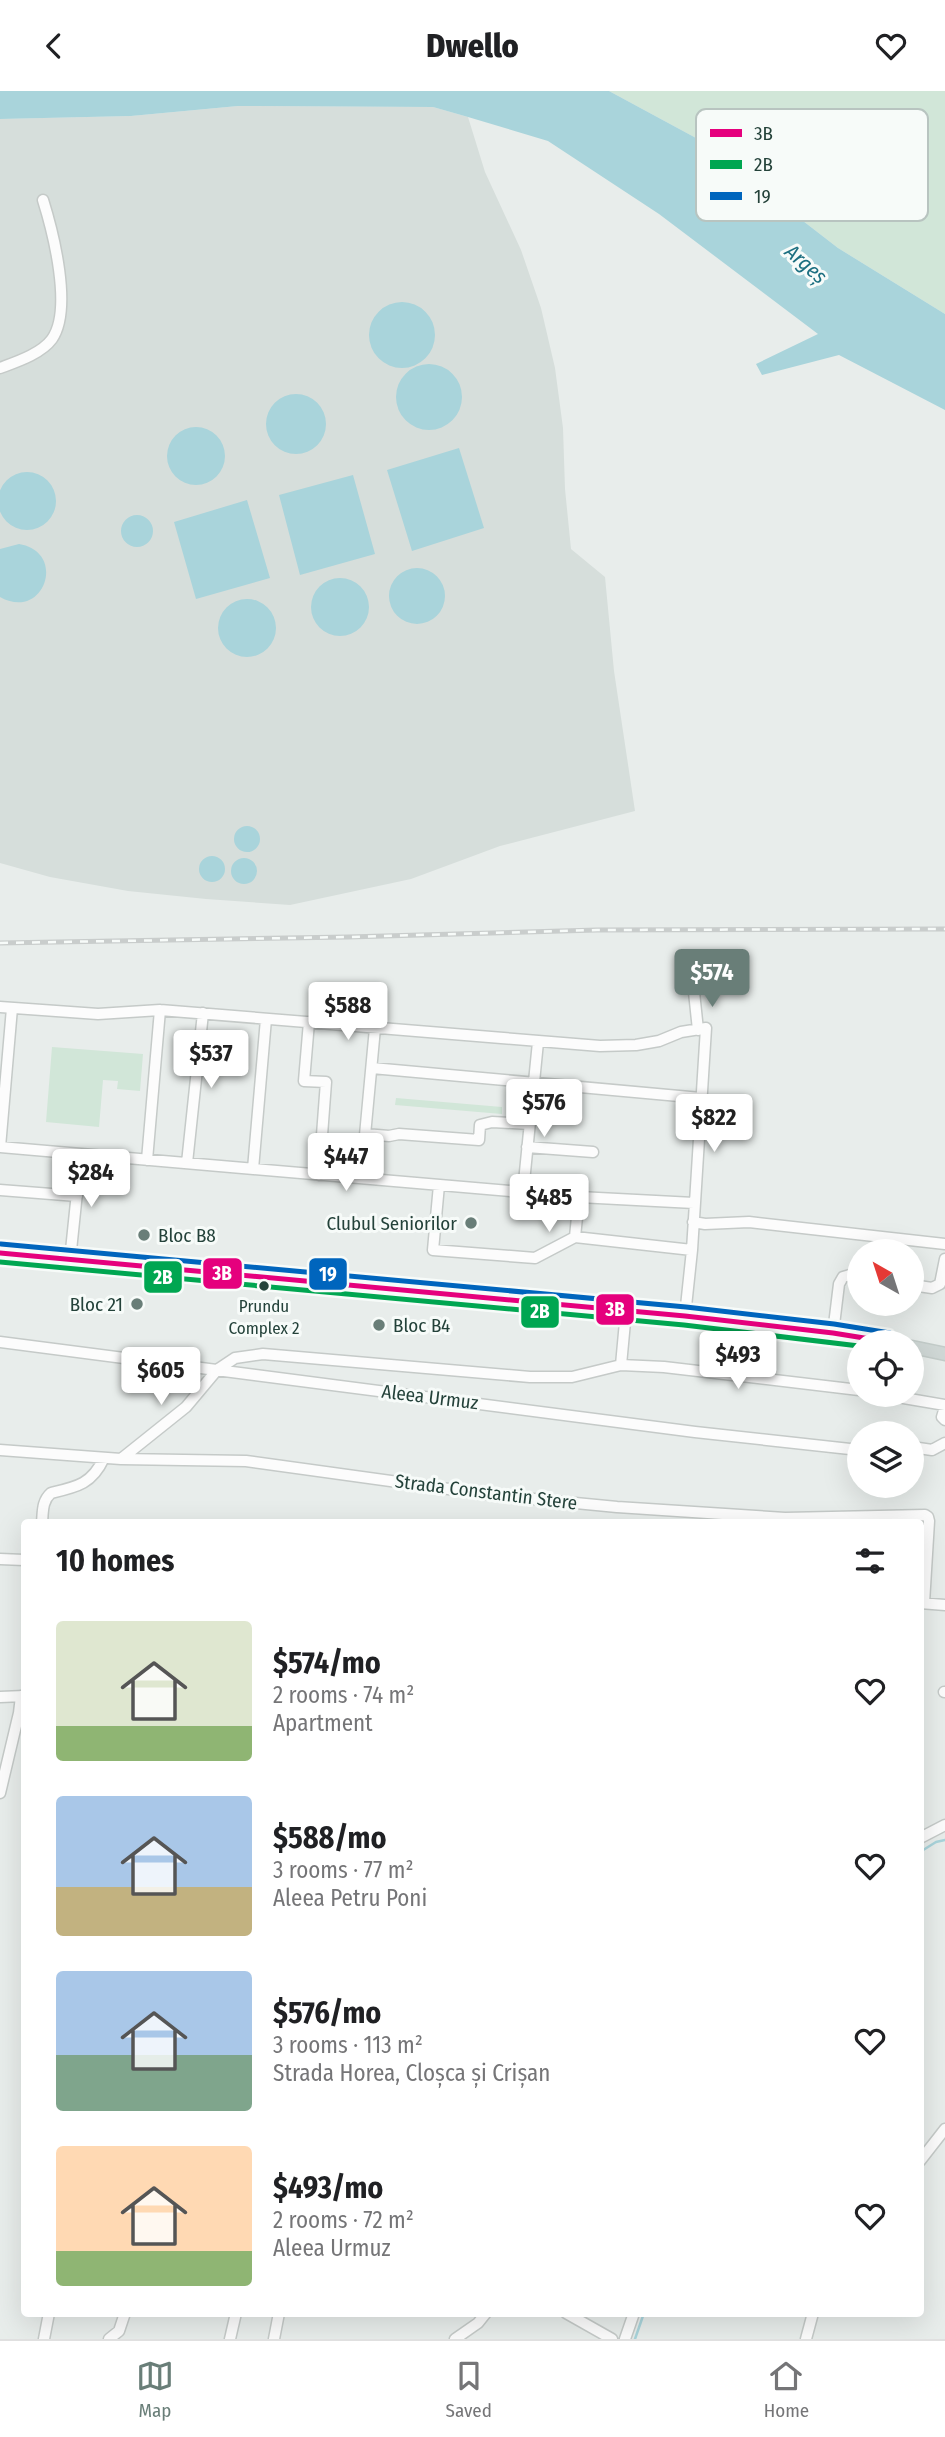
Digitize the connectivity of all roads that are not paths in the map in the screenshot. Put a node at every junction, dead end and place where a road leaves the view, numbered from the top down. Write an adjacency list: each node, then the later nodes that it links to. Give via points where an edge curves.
1 (43, 200): 2 (street, via 58,261 59,320 52,339 19,362)
2 (0, 368)
3 (694, 992): 11 (street)
4 (0, 1007): 5 (street)
5 (12, 1008): 6 (street, via 98,1014); 13 (street)
6 (160, 1010): 7 (street); 23 (street)
7 (203, 1013): 8 (street); 24 (street)
8 (266, 1019): 9 (street); 25 (street)
9 (309, 1023): 10 (street); 26 (street, via 304,1081 326,1082)
10 (375, 1028): 12 (street); 14 (street)
11 (698, 1030): 12 (street, via 636,1045); 16 (street, via 706,1028)
12 (538, 1042): 15 (street)
13 (4, 1065): 19 (street)
14 (372, 1068): 15 (street); 18 (street)
15 (535, 1082): 16 (street); 17 (street)
16 (701, 1098): 33 (street)
17 (530, 1124): 18 (street, via 480,1125 479,1140); 20 (street)
18 (365, 1134): 27 (street)
19 (0, 1147): 22 (street)
20 (527, 1147): 21 (street); 30 (street)
21 (593, 1152)
22 (81, 1154): 23 (street); 31 (street)
23 (147, 1160): 24 (street)
24 (187, 1163): 25 (street)
25 (253, 1169): 26 (street)
26 (319, 1175): 27 (street)
27 (361, 1178): 28 (street)
28 (439, 1185): 30 (street); 35 (street, via 433,1250 535,1258)
29 (0, 1189): 31 (street)
30 (523, 1192): 32 (street)
31 (77, 1196): 40 (street)
32 (579, 1197): 33 (street); 35 (street)
33 (694, 1203): 34 (street)
34 (693, 1222): 36 (street, via 749,1222); 37 (street)
35 (575, 1237): 37 (street)
36 (945, 1244)
37 (692, 1250): 44 (street)
38 (0, 1253): 40 (main road)
39 (945, 1259): 42 (street, via 940,1284)
40 (70, 1260): 43 (main road)
41 (847, 1276): 45 (street, via 839,1284)
42 (924, 1287)
43 (625, 1311): 44 (main road); 50 (street)
44 (685, 1316): 45 (main road)
45 (833, 1333): 46 (main road)
46 (847, 1335)
47 (0, 1342): 51 (street, Aleea Urmuz)
48 (924, 1350): 49 (main road)
49 (945, 1354)
50 (621, 1365): 51 (street, via 572,1377 530,1377 263,1355 235,1358); 52 (street)
51 (217, 1370): 57 (street, Aleea Urmuz); 61 (street, via 186,1407)
52 (847, 1389)
53 (924, 1402): 54 (street)
54 (945, 1406): 55 (street)
55 (945, 1420)
56 (945, 1443): 58 (street)
57 (847, 1449)
58 (924, 1449)
59 (0, 1450): 60 (street, Strada Constantin Stere)
60 (104, 1458): 61 (street, Strada Constantin Stere); 62 (street, via 86,1482 46,1497)
61 (121, 1459): 65 (street, Strada Constantin Stere, via 246,1461 492,1495 785,1518 925,1515 929,1521)
62 (43, 1519)
63 (0, 1559): 64 (street)
64 (21, 1560)
65 (924, 1580)
66 (924, 1603): 67 (street)
67 (945, 1605)
68 (21, 1696): 69 (street)
69 (0, 1697)
70 (21, 1704): 71 (street)
71 (0, 1793)
72 (945, 1825): 73 (street)
73 (924, 1836)
74 (945, 2129): 75 (street)
75 (924, 2156)
76 (48, 2317): 84 (street)
77 (124, 2317): 85 (street)
78 (235, 2317): 86 (street)
79 (278, 2317): 87 (street)
80 (483, 2317): 88 (street)
81 (573, 2317): 89 (street)
82 (633, 2317): 90 (street)
83 (812, 2317): 91 (street)
84 (44, 2339)
85 (109, 2339)
86 (230, 2339)
87 (274, 2339)
88 (455, 2339)
89 (612, 2339)
90 (625, 2339)
91 (806, 2339)

